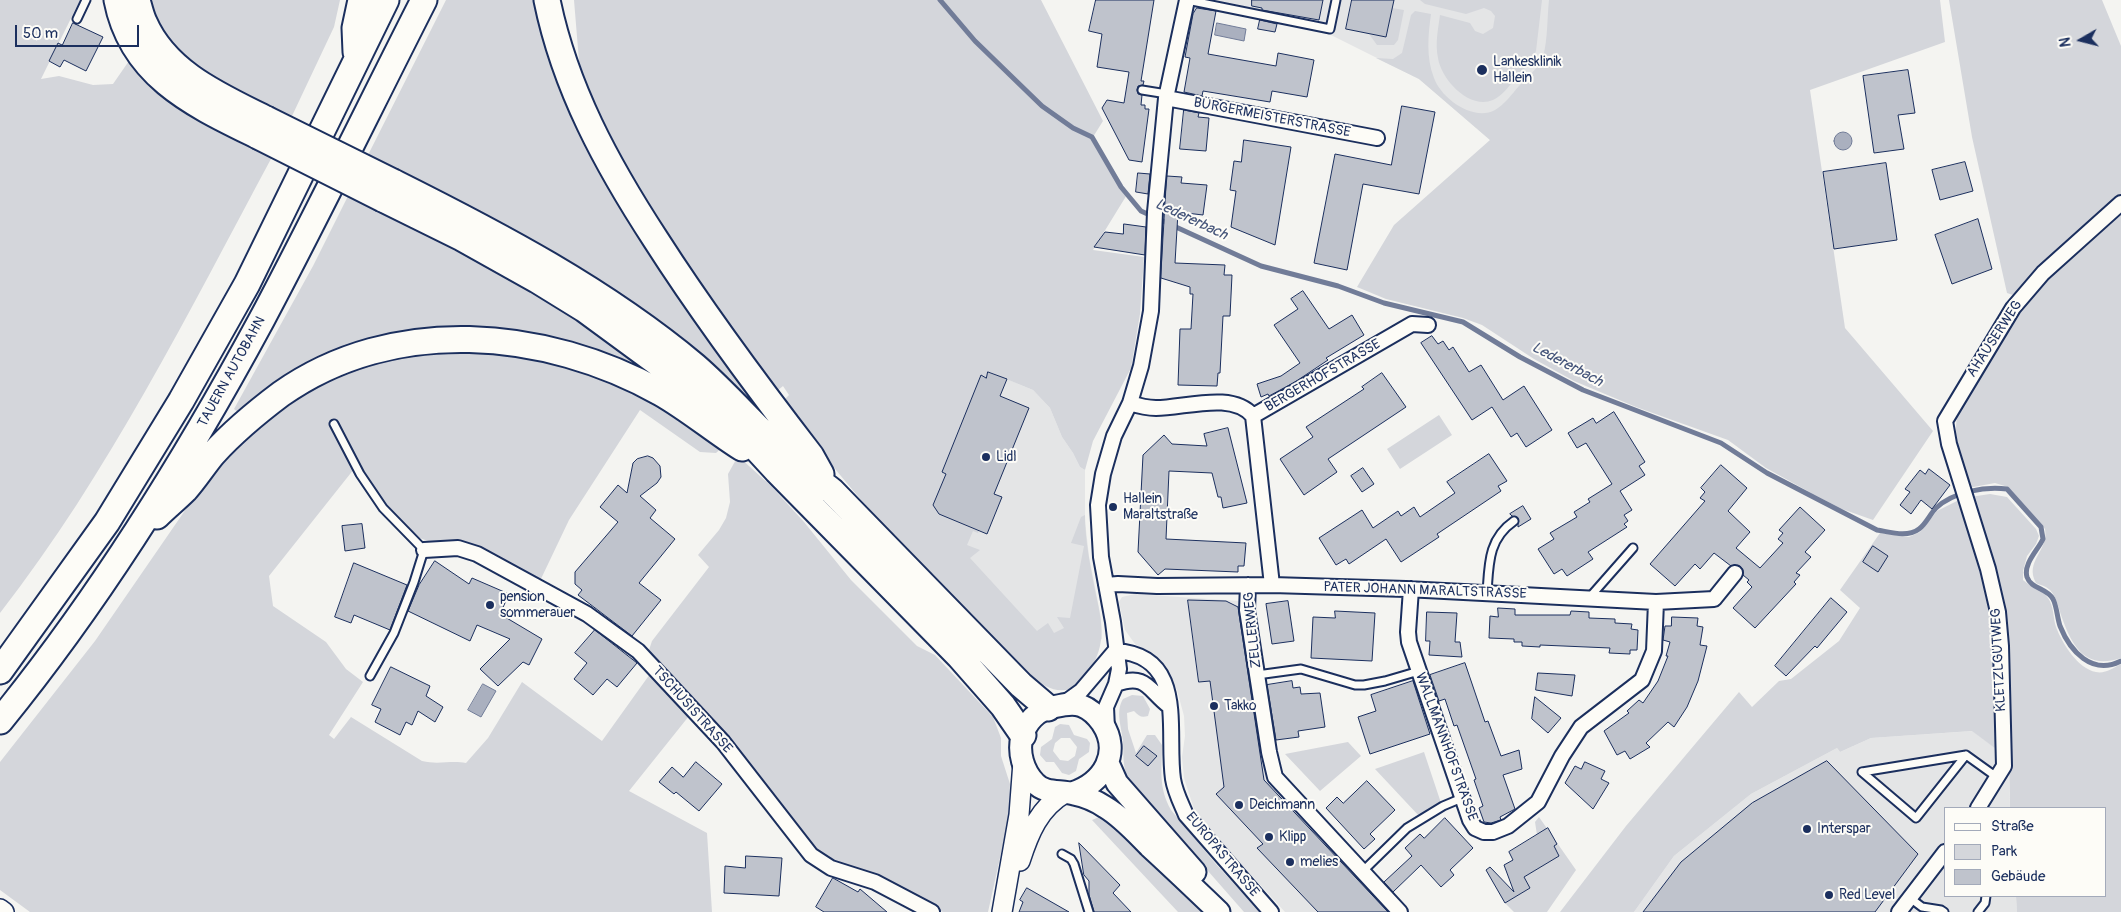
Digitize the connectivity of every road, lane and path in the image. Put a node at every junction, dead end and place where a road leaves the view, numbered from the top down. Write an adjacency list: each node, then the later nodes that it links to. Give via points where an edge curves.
1 (86, 0): 10 (lane)
2 (118, 0): 14 (highway, via 128,35 156,74 206,110)
3 (137, 0): 14 (highway, via 154,41 170,59 195,81)
4 (361, 0): 11 (highway, via 355,28)
5 (386, 0): 11 (highway)
6 (424, 0): 26 (highway, TAUERN AUTOBAHN, via 262,318 206,420)
7 (546, 0): 24 (highway, via 576,97 632,204 701,309 811,456)
8 (1187, 0): 9 (lane, via 1330,29); 13 (street)
9 (1336, 0)
10 (77, 19)
11 (357, 60): 38 (highway, via 247,284 181,401 107,522)
12 (1142, 90): 13 (lane)
13 (1167, 96): 15 (street, BÜRGERMEISTERSTRASSE); 19 (street, via 1155,219 1151,311)
14 (262, 128): 16 (highway, bridge)
15 (1377, 138)
16 (388, 190): 23 (highway, via 462,238 584,309 730,420); 24 (highway, via 526,251 601,296 696,367 801,468)
17 (2121, 203): 21 (street, AHAUSERWEG, via 2043,273 2013,308)
18 (1428, 325): 20 (street, BERGERHOFSTRASSE, via 1412,324)
19 (1130, 403): 20 (street, BERGERHOFSTRASSE, via 1144,408 1197,403 1234,404 1246,408); 32 (street, via 1114,436 1102,474 1098,504)
20 (1253, 416): 31 (street)
21 (1945, 422): 51 (street, KLETZLGUTWEG, via 1998,612 2004,766)
22 (334, 424): 28 (lane, via 360,474 383,508)
23 (777, 471): 26 (highway, via 661,393 618,373 530,346 493,340 420,341 348,358 281,394 246,422 185,490); 47 (highway, via 959,656 1003,706)
24 (832, 491): 43 (highway, via 1021,685)
25 (1514, 521): 34 (lane, via 1504,528 1492,549)
26 (132, 540): 45 (highway, TAUERN AUTOBAHN, via 64,639)
27 (1633, 548): 35 (lane)
28 (424, 550): 41 (lane, via 394,633); 62 (street, TSCHUSISTRASSE, via 458,548 477,554 594,619 638,650 717,736 811,855 831,868 875,882)
29 (1735, 573): 36 (street, PATER JOHANN MARALTSTRASSE, via 1714,599)
30 (1248, 585): 31 (street, PATER JOHANN MARALTSTRASSE); 32 (street, PATER JOHANN MARALTSTRASSE); 40 (street, ZELLERWEG, via 1248,610)
31 (1272, 585): 33 (street, PATER JOHANN MARALTSTRASSE)
32 (1106, 586): 37 (street)
33 (1411, 589): 34 (street, PATER JOHANN MARALTSTRASSE); 39 (street, WALLMANNHOFSTRASSE, via 1408,632)
34 (1487, 593): 35 (street, PATER JOHANN MARALTSTRASSE)
35 (1589, 598): 36 (street, PATER JOHANN MARALTSTRASSE)
36 (1656, 602): 53 (street, WALLMANNHOFSTRASSE, via 1654,651 1642,680 1581,727 1538,802 1508,826 1484,832 1470,820)
37 (1115, 651): 42 (street, via 1119,669); 43 (street, via 1081,690); 44 (street, EUROPASTRASSE, via 1129,652 1153,666 1169,691)
38 (0, 671)
39 (1419, 671): 40 (lane, ZELLERWEG, via 1364,685 1301,669); 53 (street, WALLMANNHOFSTRASSE)
40 (1258, 675): 57 (street, ZELLERWEG, via 1275,777)
41 (370, 676)
42 (1116, 684): 44 (street, via 1136,680 1144,682); 46 (street, via 1106,707)
43 (1055, 706): 46 (main road, via 1084,706); 47 (main road, via 1034,716)
44 (1169, 706): 67 (street, EUROPASTRASSE, via 1173,778 1186,815)
45 (0, 721)
46 (1107, 730): 50 (main road)
47 (1023, 735): 49 (main road)
48 (1966, 755): 48 (lane, via 1880,769 1862,772 1916,818); 51 (lane)
49 (1023, 762): 52 (main road, via 1036,784 1048,790); 63 (main road, via 1019,815)
50 (1108, 763): 52 (main road, via 1097,781 1086,789); 66 (main road, via 1117,783)
51 (1998, 778): 54 (street, KLETZLGUTWEG)
52 (1069, 793): 63 (main road, via 1049,803 1032,827); 65 (main road, via 1092,800 1117,815)
53 (1462, 798): 57 (lane, via 1407,828)
54 (1979, 807)
55 (1944, 853): 59 (street)
56 (1062, 854): 64 (lane, via 1074,864)
57 (1363, 871): 68 (street, ZELLERWEG)
58 (1986, 897): 71 (lane)
59 (1910, 898): 69 (street); 70 (lane, via 1922,907)
60 (0, 909): 61 (main road)
61 (4, 912)
62 (932, 912)
63 (1003, 912)
64 (1089, 912)
65 (1219, 912)
66 (1230, 912)
67 (1271, 912)
68 (1400, 912)
69 (1899, 912)
70 (1944, 912)
71 (1978, 912)

